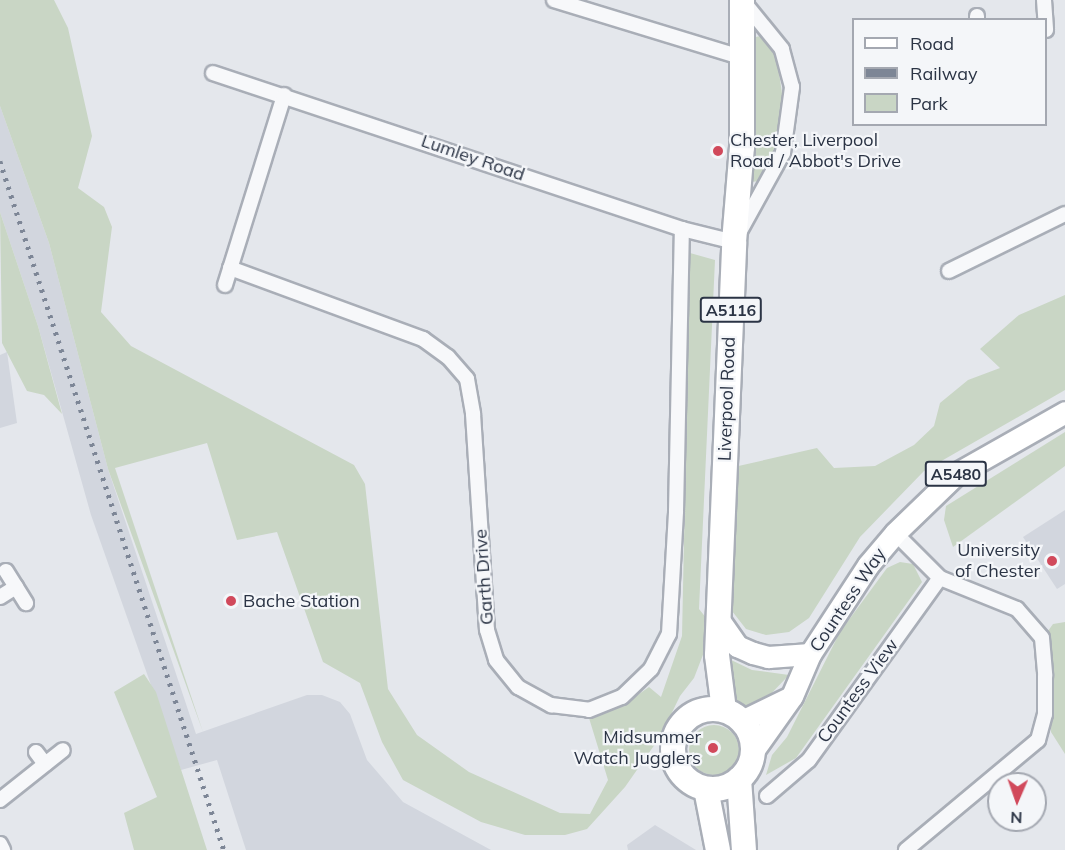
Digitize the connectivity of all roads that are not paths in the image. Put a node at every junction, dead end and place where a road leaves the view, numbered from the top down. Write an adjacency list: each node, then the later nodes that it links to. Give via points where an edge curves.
1 (554, 0): 5 (street)
2 (742, 0): 5 (highway, Liverpool Road / A5116); 10 (street, via 782,49 792,87 783,153)
3 (1044, 0): 4 (street)
4 (1045, 18)
5 (744, 58): 10 (highway, Liverpool Road / A5116)
6 (213, 73): 7 (street, Lumley Road)
7 (284, 95): 9 (street, Lumley Road); 11 (street)
8 (1065, 214): 12 (street)
9 (682, 229): 10 (street, Lumley Road); 11 (street, Garth Drive, via 676,511 669,634 651,669 622,697 589,710 551,705 518,687 496,660 487,630 473,414 467,379 448,357 423,339)
10 (734, 242): 21 (highway, Liverpool Road / A5116)
11 (230, 268): 13 (street)
12 (949, 271)
13 (225, 285)
14 (1065, 412): 15 (main road, Countess Way / A5480, via 956,474)
15 (895, 532): 17 (street); 23 (main road, Countess Way / A5480, via 868,565)
16 (6, 571): 18 (street)
17 (940, 578): 33 (street, Countess View, via 809,760); 39 (street, via 1017,609 1042,638 1045,714 1038,740)
18 (16, 587): 19 (street); 20 (street)
19 (0, 597)
20 (26, 603)
21 (719, 620): 22 (highway, Liverpool Road / A5116); 23 (main road, via 737,646 753,653 768,657)
22 (717, 654): 25 (highway, Liverpool Road / A5116); 26 (highway, Liverpool Road / A5116)
23 (810, 654): 24 (main road, Countess Way / A5480)
24 (792, 696): 26 (main road); 28 (main road, Countess Way / A5480)
25 (693, 714): 26 (highway, via 706,709); 32 (highway, A5116, via 676,732 673,753 685,778)
26 (733, 716): 28 (highway, A5116, via 750,733)
27 (63, 750): 30 (street)
28 (753, 751): 31 (highway, via 750,765)
29 (36, 752): 30 (street)
30 (45, 764): 34 (street)
31 (739, 779): 32 (highway, via 727,787); 38 (highway)
32 (706, 789): 37 (highway)
33 (767, 796)
34 (0, 800)
35 (0, 844): 36 (street)
36 (3, 850)
37 (718, 850)
38 (744, 850)
39 (906, 850)

